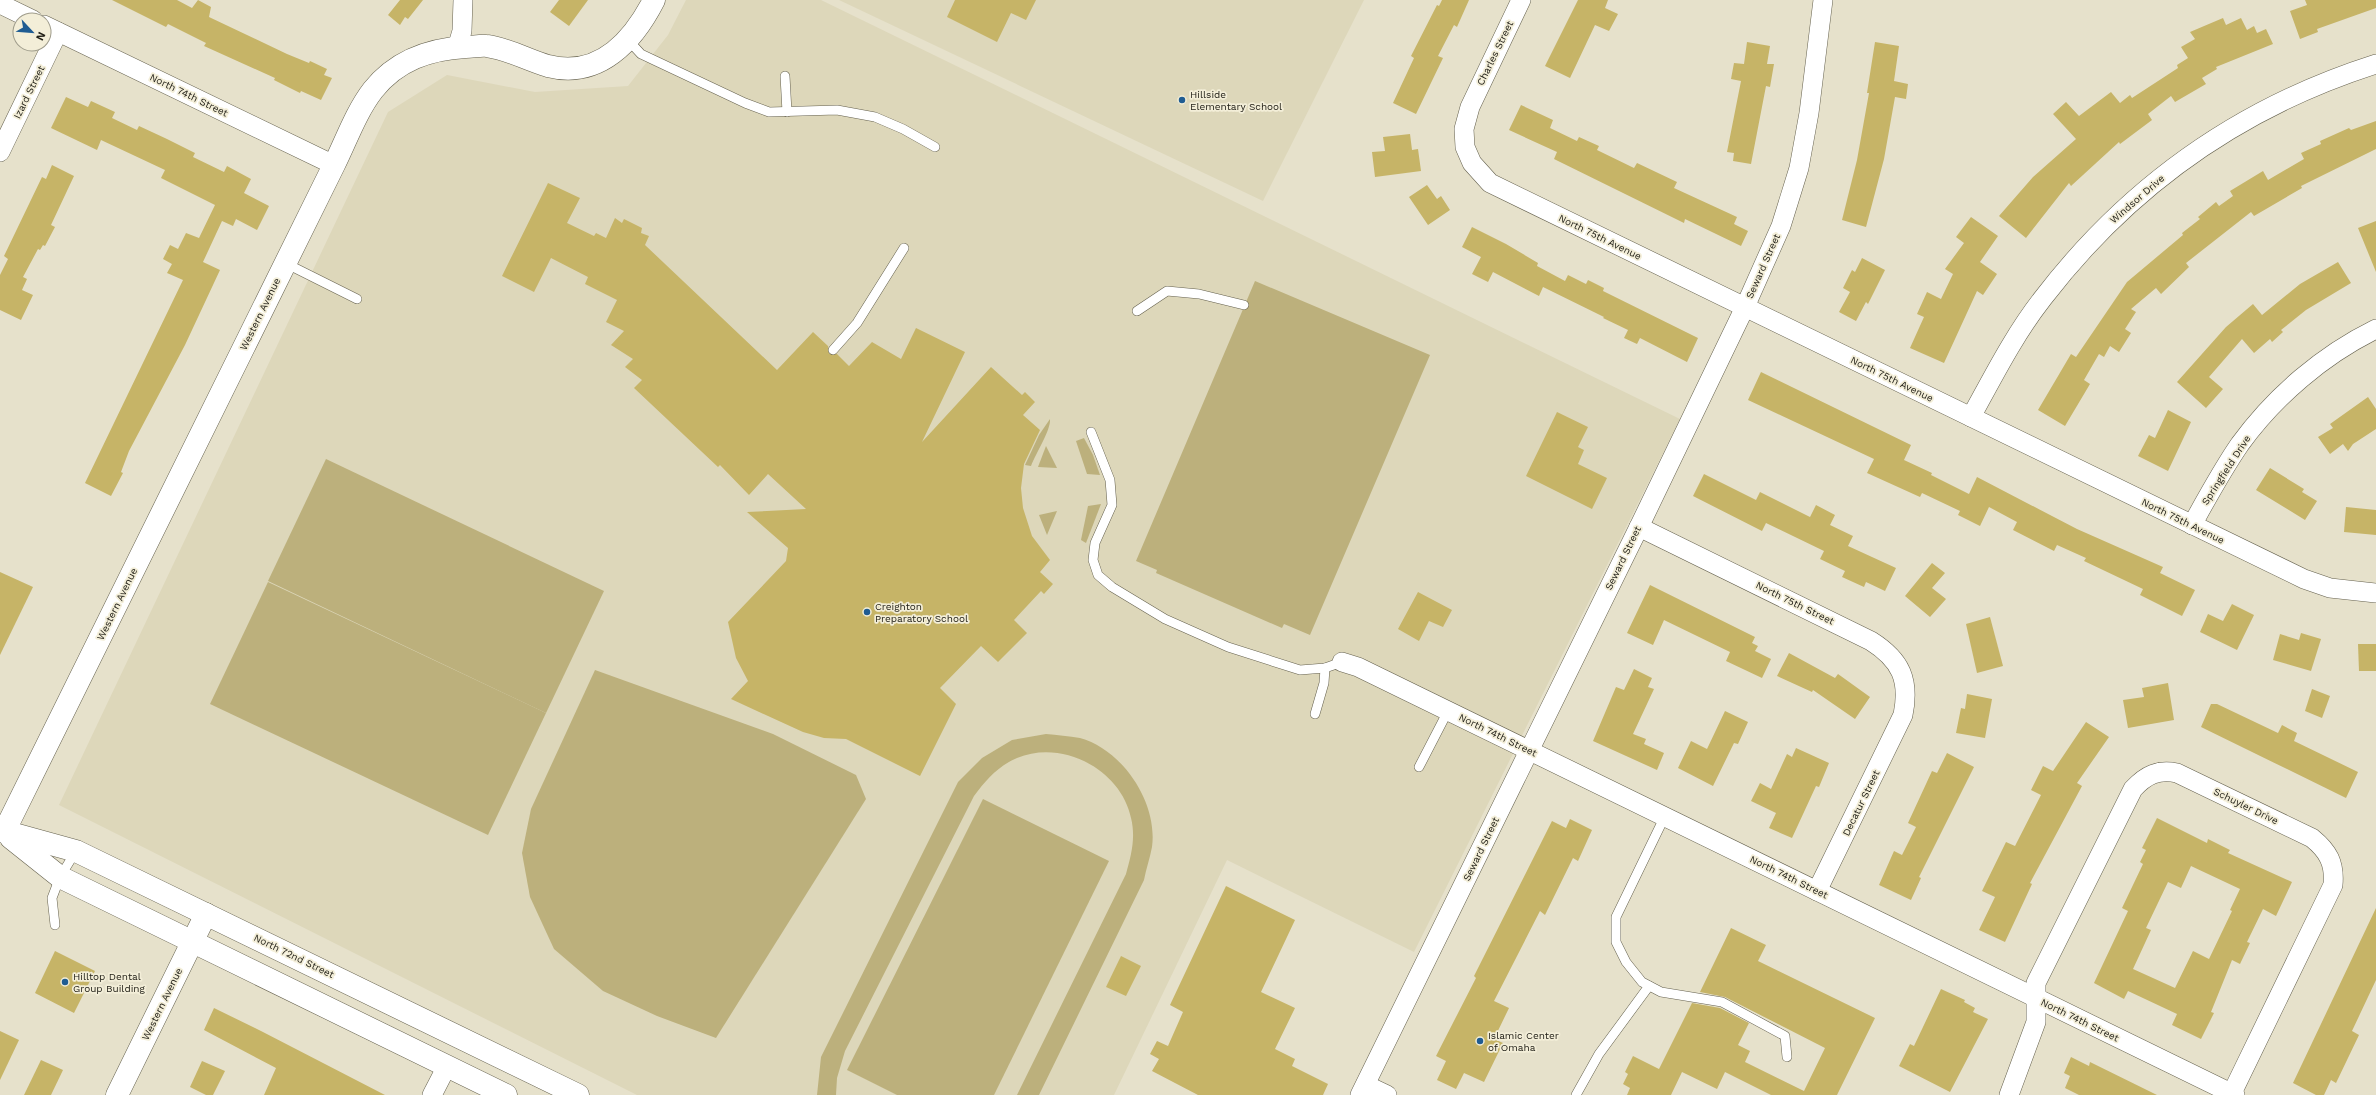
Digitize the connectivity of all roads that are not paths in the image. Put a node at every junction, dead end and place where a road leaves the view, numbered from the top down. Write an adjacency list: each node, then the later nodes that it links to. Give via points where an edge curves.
1 (463, 0): 9 (street, via 462,31)
2 (654, 0): 8 (street, Western Avenue)
3 (1521, 0): 13 (street, Charles Street)
4 (1823, 0): 22 (street, Seward Street, via 1809,113 1799,168 1781,226)
5 (0, 4): 6 (street)
6 (16, 12)
7 (52, 29): 17 (street, North 74th Street)
8 (629, 41): 9 (street, Western Avenue, via 598,62 579,67 547,66 510,51 486,46); 14 (lane, via 641,54 745,103 769,112)
9 (458, 48): 17 (street, Western Avenue, via 437,49 412,59 392,72 364,104)
10 (41, 52): 16 (street, Izard Street)
11 (2376, 64): 26 (street, Windsor Drive, via 2294,96 2236,125 2181,161 2131,202 2083,249 2042,299 2010,346)
12 (785, 76): 14 (lane)
13 (1470, 107): 22 (street, North 75th Avenue, via 1464,129 1465,147 1472,163 1490,183)
14 (787, 112): 15 (lane, via 837,110 875,117)
15 (935, 147)
16 (0, 152)
17 (334, 165): 19 (street, Western Avenue)
18 (904, 248): 25 (lane, via 857,323)
19 (285, 264): 20 (lane); 38 (street, Western Avenue)
20 (357, 299)
21 (1244, 305): 23 (lane, via 1199,294 1168,291)
22 (1745, 307): 26 (street, North 75th Avenue); 29 (street, Seward Street)
23 (1137, 311)
24 (2376, 329): 28 (street, Springfield Drive, via 2328,357 2267,411 2240,444)
25 (833, 350)
26 (1971, 418): 28 (street, North 75th Avenue)
27 (1091, 432): 31 (lane, via 1110,480 1112,505 1095,543 1093,560 1098,575 1112,587 1165,619 1228,647 1300,670)
28 (2192, 525): 30 (street, North 75th Avenue, via 2304,579 2330,588)
29 (1638, 527): 34 (street, North 75th Street, via 1871,640 1884,649 1902,674 1906,698); 35 (street, Seward Street)
30 (2376, 593)
31 (1334, 665): 32 (street, North 74th Street, via 1358,667); 33 (lane, via 1324,683)
32 (1448, 711): 35 (street, North 74th Street); 36 (lane)
33 (1315, 714)
34 (1903, 715): 41 (street, Decatur Street)
35 (1529, 750): 37 (street, North 74th Street); 49 (street, Seward Street)
36 (1419, 766)
37 (1664, 816): 41 (street, North 74th Street); 45 (lane, via 1616,917 1616,942 1626,962 1642,982)
38 (2, 831): 39 (street, North 72nd Street); 40 (street)
39 (76, 851): 40 (lane); 42 (street, North 72nd Street)
40 (60, 877): 43 (lane, via 52,898); 44 (street)
41 (1817, 891): 46 (street, North 74th Street)
42 (206, 914): 44 (street, Western Avenue); 54 (street, North 72nd Street)
43 (55, 925)
44 (193, 942): 48 (street); 51 (street, Western Avenue)
45 (1649, 986): 47 (lane, via 1682,997 1722,1002 1785,1036); 56 (lane, via 1599,1054)
46 (2037, 999): 50 (street, North 74th Street); 50 (street, Schuyler Drive, via 2036,983 2133,789 2151,774 2177,772 2312,838 2331,860 2334,872 2333,885); 57 (street, via 2036,1022)
47 (1788, 1057)
48 (446, 1066): 52 (street); 53 (street)
49 (1363, 1090): 55 (street)
50 (2234, 1094)
51 (117, 1095)
52 (432, 1095)
53 (506, 1095)
54 (578, 1095)
55 (1387, 1095)
56 (1576, 1095)
57 (2008, 1095)

